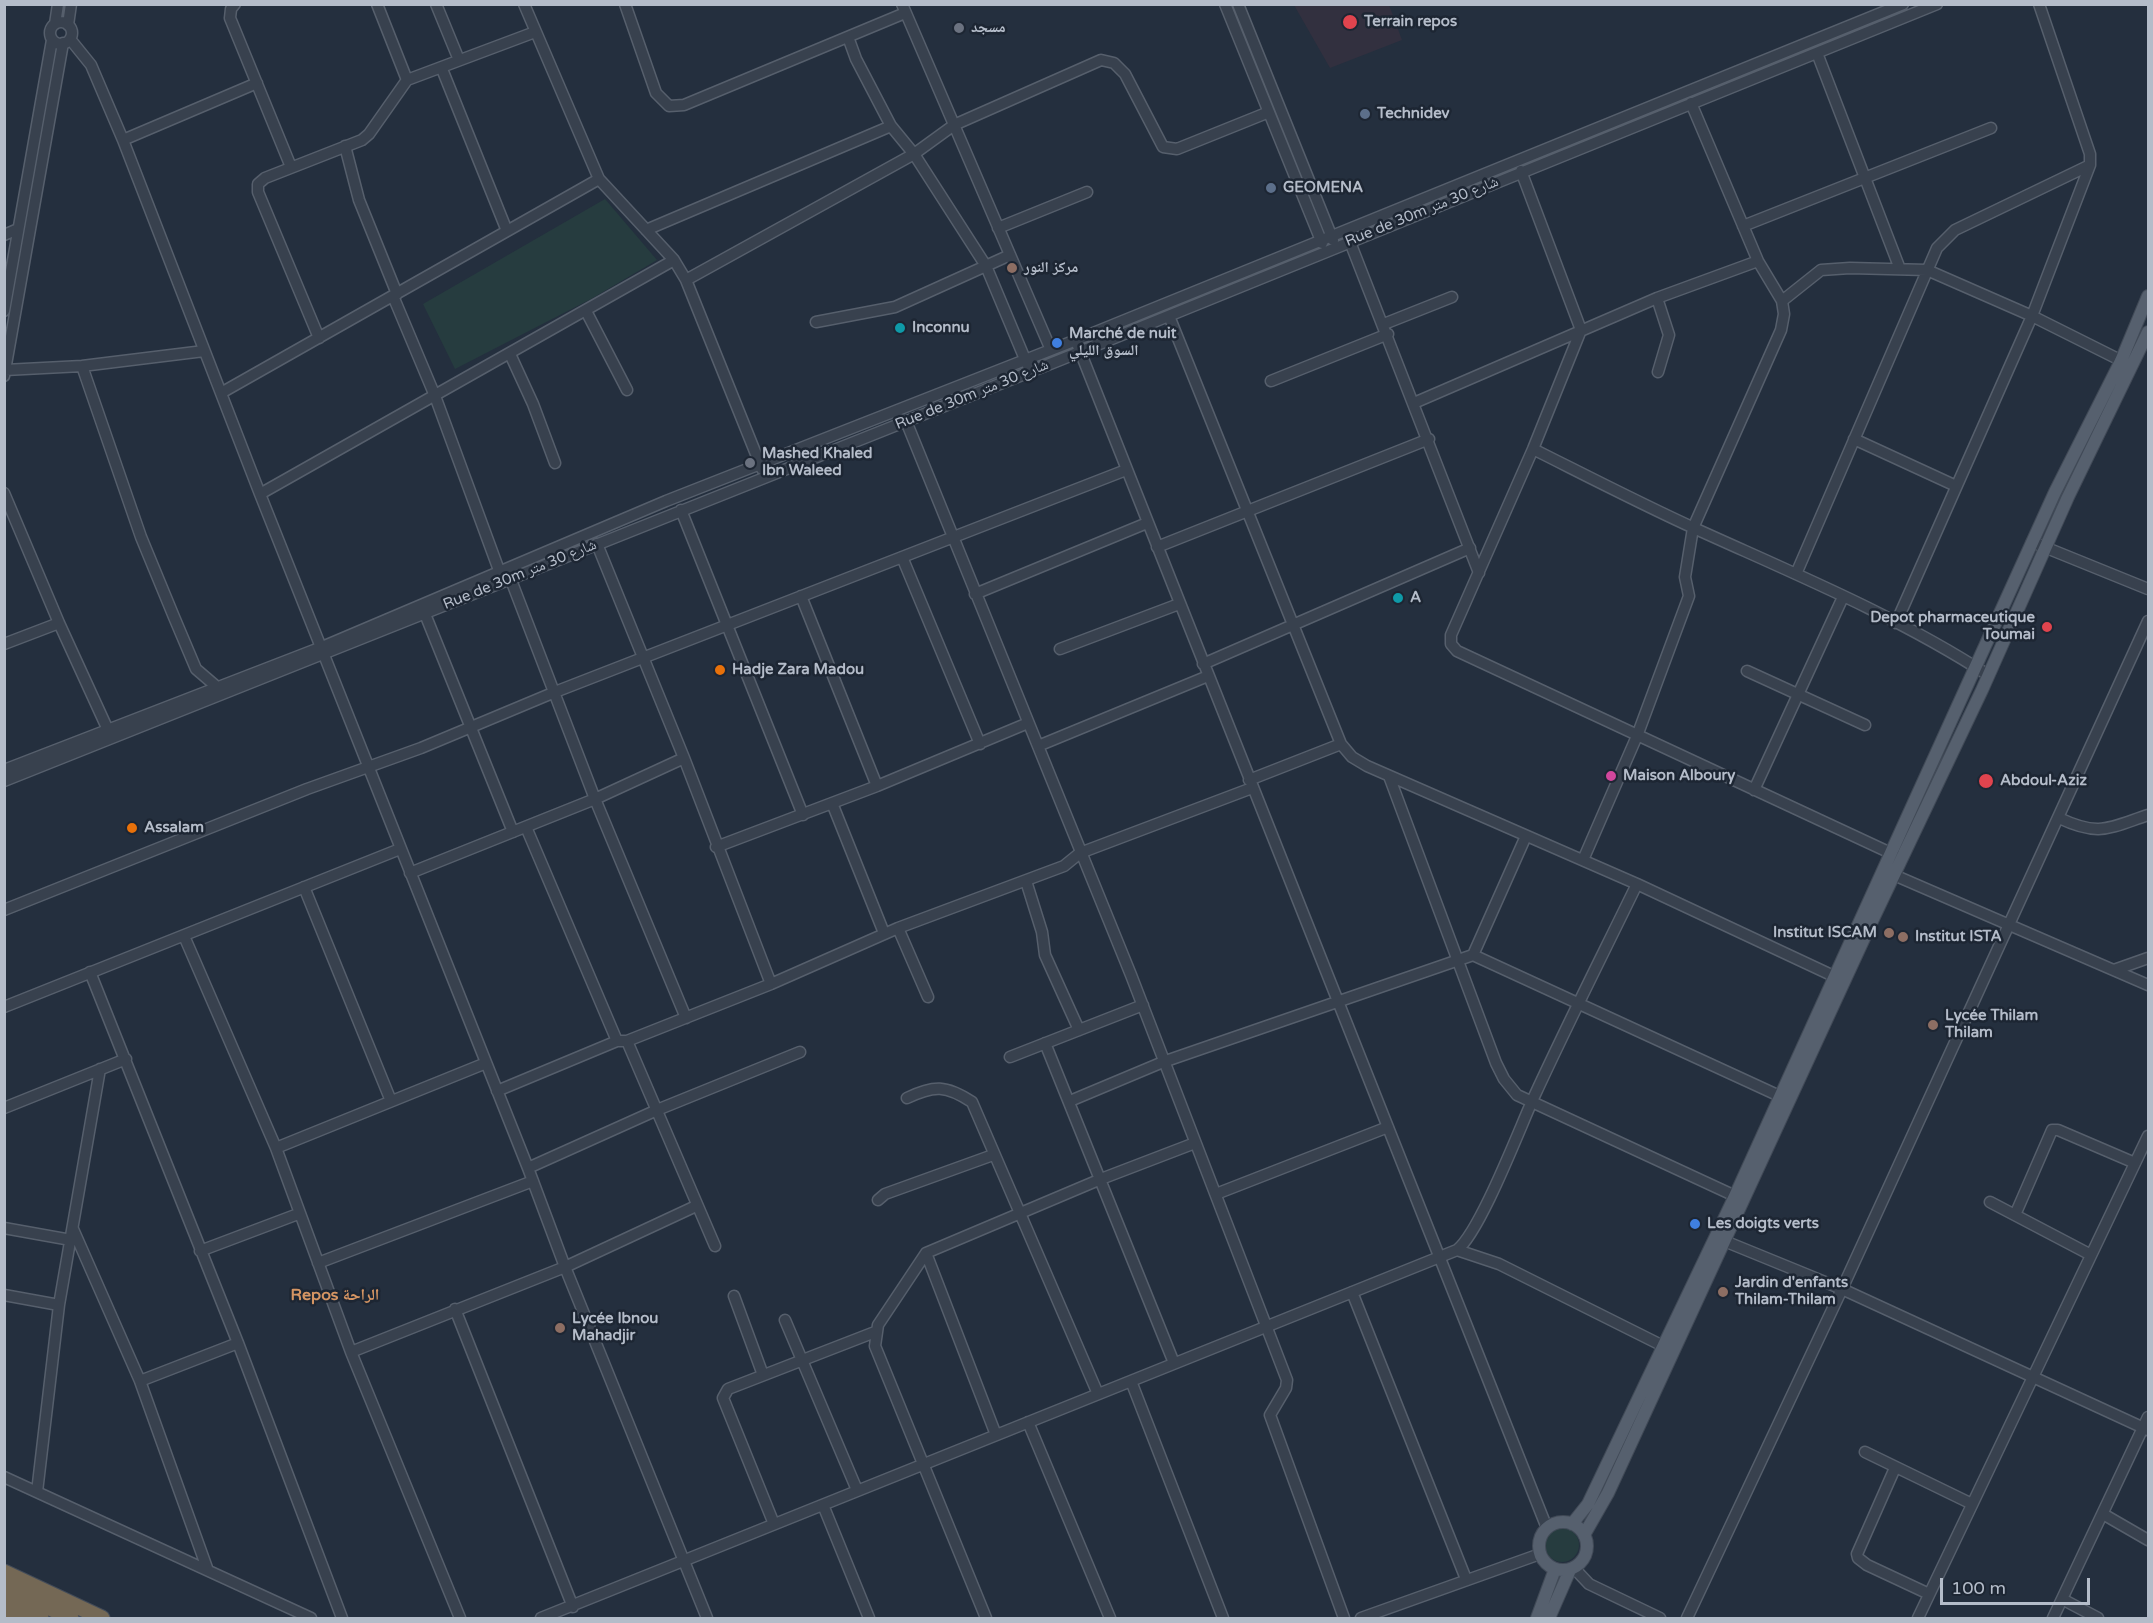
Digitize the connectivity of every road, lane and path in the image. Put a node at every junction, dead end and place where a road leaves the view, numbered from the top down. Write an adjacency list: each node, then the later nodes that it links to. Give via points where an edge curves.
1 (58, 4): 14 (street)
2 (71, 4): 15 (street)
3 (235, 4): 23 (street, via 230,18)
4 (377, 4): 22 (street)
5 (436, 4): 20 (street)
6 (524, 4): 16 (street)
7 (625, 4): 17 (street, via 656,93 669,106 684,105)
8 (1225, 4): 25 (street)
9 (1238, 4): 44 (street)
10 (1903, 4): 44 (street, Rue de 30m شارع 30 متر)
11 (2039, 4): 32 (street, via 2090,154)
12 (1934, 5): 19 (street, Rue de 30m شارع 30 متر)
13 (904, 9): 17 (street); 26 (street)
14 (55, 24): 15 (street); 18 (street, via 50,31)
15 (68, 25): 18 (street, via 72,31)
16 (535, 32): 20 (street); 35 (street)
17 (848, 37): 27 (street, via 855,59)
18 (62, 41): 29 (street, via 91,66); 40 (street); 79 (street)
19 (1817, 53): 24 (street, Rue de 30m شارع 30 متر); 36 (street)
20 (459, 60): 21 (street)
21 (442, 69): 22 (street); 42 (street)
22 (407, 80): 30 (street, via 369,134)
23 (257, 83): 29 (street); 33 (street)
24 (1691, 103): 34 (street, Rue de 30m شارع 30 متر); 38 (street)
25 (1269, 112): 26 (street, via 1177,149 1163,147 1125,74 1114,63 1101,60); 44 (street)
26 (954, 125): 31 (street); 39 (street)
27 (891, 126): 31 (street); 41 (street)
28 (1992, 128): 36 (street)
29 (123, 140): 71 (street)
30 (345, 146): 33 (street); 55 (street, via 358,200)
31 (914, 154): 51 (street); 54 (street)
32 (2090, 165): 53 (street, via 1955,230 1937,248); 62 (street)
33 (291, 167): 68 (street, via 265,178 258,184 258,192)
34 (1521, 171): 45 (street, Rue de 30m شارع 30 متر); 66 (street)
35 (599, 179): 41 (street); 42 (street)
36 (1865, 179): 38 (street); 52 (street)
37 (1087, 192): 39 (street)
38 (1743, 226): 50 (street)
39 (998, 228): 48 (street)
40 (18, 229): 43 (street); 60 (street)
41 (646, 230): 49 (street)
42 (507, 231): 55 (street)
43 (4, 235)
44 (1326, 237): 46 (street); 47 (street); 69 (street, Rue de 30m شارع 30 متر)
45 (1350, 242): 46 (street, Rue de 30m شارع 30 متر); 65 (street)
46 (1336, 248): 47 (street, Rue de 30m شارع 30 متر)
47 (1325, 252): 63 (street, Rue de 30m شارع 30 متر)
48 (1010, 255): 51 (street); 70 (street)
49 (674, 260): 54 (street); 61 (street)
50 (1758, 261): 58 (street); 59 (street)
51 (986, 266): 64 (street, via 895,307); 74 (street)
52 (1900, 268): 53 (street); 59 (street, via 1821,270)
53 (1928, 270): 62 (street); 87 (street)
54 (686, 280): 90 (street)
55 (395, 295): 68 (street); 83 (street)
56 (2148, 296): 75 (main road)
57 (1452, 297): 65 (street)
58 (1657, 298): 66 (street); 78 (street, via 1669,335)
59 (1782, 301): 99 (street, via 1781,330)
60 (4, 310)
61 (586, 311): 73 (street); 81 (street)
62 (2032, 315): 75 (street); 93 (street)
63 (1169, 316): 72 (street, Rue de 30m شارع 30 متر); 97 (street)
64 (816, 322)
65 (1386, 329): 80 (street); 84 (street)
66 (1581, 330): 84 (street); 88 (street)
67 (2148, 332): 75 (main road)
68 (318, 338): 82 (street)
69 (1076, 340): 70 (street, Rue de 30m شارع 30 متر); 72 (street)
70 (1051, 350): 74 (street, Rue de 30m شارع 30 متر)
71 (204, 351): 76 (street); 82 (street)
72 (1080, 352): 77 (street, Rue de 30m شارع 30 متر); 91 (street)
73 (510, 354): 83 (street); 89 (street)
74 (1026, 360): 77 (street); 90 (street, Rue de 30m شارع 30 متر)
75 (2127, 364): 101 (main road); 104 (main road)
76 (82, 366): 79 (street); 131 (street, via 141,537 174,617 196,669)
77 (1029, 372): 85 (street, Rue de 30m شارع 30 متر)
78 (1658, 372)
79 (5, 373)
80 (1271, 381)
81 (627, 390)
82 (221, 393): 95 (street)
83 (435, 396): 95 (street); 107 (street)
84 (1414, 403): 86 (street)
85 (906, 421): 92 (street, Rue de 30m شارع 30 متر); 100 (street)
86 (1429, 439): 97 (street); 105 (street)
87 (1854, 440): 93 (street); 109 (street)
88 (1533, 449): 99 (street); 108 (street)
89 (555, 463)
90 (760, 464): 92 (street); 107 (street, Rue de 30m شارع 30 متر)
91 (1126, 470): 98 (street); 100 (street)
92 (766, 477): 96 (street, Rue de 30m شارع 30 متر)
93 (1956, 486): 118 (street)
94 (4, 494): 119 (street)
95 (260, 494): 124 (street)
96 (681, 510): 102 (street, Rue de 30m شارع 30 متر); 120 (street)
97 (1248, 511): 103 (street); 121 (street)
98 (1147, 523): 103 (street); 112 (street)
99 (1693, 528): 109 (street); 138 (street, via 1685,577 1689,596)
100 (952, 537): 106 (street); 112 (street)
101 (2032, 543): 104 (street); 127 (main road)
102 (597, 544): 110 (street, Rue de 30m شارع 30 متر); 125 (street)
103 (1157, 547): 115 (street)
104 (2046, 547): 111 (street); 129 (main road)
105 (1470, 548): 108 (street); 121 (street)
106 (902, 557): 113 (street); 139 (street)
107 (500, 573): 124 (street, Rue de 30m شارع 30 متر)
108 (1479, 573): 138 (street, via 1451,635 1451,644 1457,651)
109 (1796, 574): 114 (street)
110 (512, 580): 116 (street, Rue de 30m شارع 30 متر); 132 (street)
111 (2148, 589)
112 (975, 594): 134 (street)
113 (801, 596): 120 (street); 148 (street)
114 (1843, 597): 118 (street); 133 (street)
115 (1179, 604): 123 (street); 126 (street)
116 (425, 614): 124 (street, Rue de 30m شارع 30 متر); 136 (street)
117 (2148, 621): 154 (street)
118 (1896, 622): 127 (street)
119 (59, 623): 122 (street); 137 (street)
120 (728, 625): 125 (street); 152 (street)
121 (1293, 626): 126 (street); 140 (street)
122 (4, 644)
123 (1060, 649)
124 (323, 651): 131 (street, Rue de 30m شارع 30 متر); 143 (street); 146 (street, Rue de 30m شارع 30 متر)
125 (642, 659): 132 (street); 142 (street)
126 (1203, 664): 130 (street)
127 (1977, 668): 129 (street); 161 (main road)
128 (1747, 671): 133 (street)
129 (1988, 675): 162 (main road)
130 (1208, 676): 141 (street); 147 (street)
131 (217, 687): 137 (street, Rue de 30m شارع 30 متر)
132 (555, 692): 136 (street); 150 (street)
133 (1800, 695): 135 (street); 149 (street)
134 (1028, 723): 139 (street); 141 (street)
135 (1865, 725)
136 (471, 727): 143 (street); 156 (street)
137 (108, 730): 144 (street, Rue de 30m شارع 30 متر)
138 (1637, 736): 149 (street); 163 (street)
139 (980, 744): 148 (street)
140 (1341, 744): 145 (street, via 1352,757); 147 (street)
141 (1038, 746): 160 (street)
142 (684, 758): 150 (street); 158 (street)
143 (369, 767): 159 (street); 169 (street)
144 (4, 770)
145 (1389, 776): 157 (street); 176 (street)
146 (4, 781)
147 (1250, 784): 160 (street); 183 (street)
148 (877, 786): 151 (street)
149 (1754, 789): 161 (street)
150 (596, 799): 155 (street); 187 (street)
151 (832, 803): 152 (street); 172 (street)
152 (803, 815): 158 (street)
153 (2148, 815): 154 (street, via 2095,831)
154 (2059, 818): 170 (street)
155 (526, 827): 156 (street); 189 (street)
156 (513, 832): 164 (street)
157 (1526, 836): 163 (street); 174 (street)
158 (716, 847): 180 (street)
159 (400, 849): 164 (street); 168 (street)
160 (1080, 853): 166 (street, via 1064,866); 185 (street)
161 (1891, 854): 162 (street); 165 (main road)
162 (1904, 859): 165 (main road)
163 (1583, 860): 167 (street)
164 (410, 873): 195 (street)
165 (1890, 873): 170 (street); 179 (main road)
166 (1026, 881): 171 (street); 188 (street, via 1045,955)
167 (1637, 884): 179 (street); 184 (street)
168 (304, 887): 173 (street); 200 (street)
169 (4, 910)
170 (2009, 925): 177 (street); 233 (street)
171 (898, 928): 172 (street); 182 (street)
172 (884, 933): 180 (street)
173 (184, 936): 178 (street); 208 (street)
174 (1473, 955): 176 (street); 184 (street)
175 (2148, 958): 177 (street)
176 (1456, 961): 183 (street); 202 (street, via 1504,1079 1517,1095)
177 (2114, 970): 181 (street)
178 (90, 972): 186 (street); 193 (street)
179 (1840, 979): 199 (main road)
180 (771, 984): 187 (street)
181 (2148, 985)
182 (927, 997)
183 (1338, 1002): 194 (street); 205 (street)
184 (1578, 1002): 199 (street); 202 (street)
185 (1143, 1005): 188 (street); 194 (street)
186 (4, 1007)
187 (686, 1018): 189 (street)
188 (1079, 1030): 190 (street)
189 (622, 1041): 197 (street); 204 (street)
190 (1045, 1043): 192 (street); 201 (street)
191 (800, 1052): 204 (street)
192 (1010, 1057)
193 (126, 1059): 196 (street); 227 (street)
194 (1163, 1062): 201 (street); 207 (street)
195 (486, 1064): 197 (street); 200 (street); 208 (street)
196 (100, 1069): 203 (street); 223 (street)
197 (497, 1091): 211 (street)
198 (907, 1098): 209 (street, via 936,1087 955,1090 972,1102)
199 (1786, 1098): 215 (main road); 224 (main road)
200 (391, 1101): 208 (street)
201 (1070, 1101): 212 (street)
202 (1532, 1101): 215 (street); 226 (street, via 1482,1211 1467,1240)
203 (4, 1108)
204 (657, 1110): 211 (street); 218 (street)
205 (1388, 1127): 214 (street); 230 (street)
206 (2148, 1136): 210 (street)
207 (1195, 1143): 212 (street); 214 (street)
208 (276, 1148): 220 (street)
209 (993, 1155): 216 (street, via 885,1194); 219 (street)
210 (2136, 1163): 221 (street, via 2052,1130); 229 (street)
211 (528, 1168): 213 (street)
212 (1101, 1179): 219 (street); 246 (street)
213 (533, 1181): 231 (street); 232 (street)
214 (1215, 1194): 240 (street)
215 (1735, 1196): 224 (main road)
216 (878, 1200)
217 (1990, 1202): 221 (street)
218 (696, 1206): 225 (street); 232 (street)
219 (1020, 1213): 228 (street); 251 (street)
220 (298, 1214): 227 (street); 231 (street)
221 (2015, 1215): 229 (street)
222 (4, 1228): 223 (street)
223 (72, 1234): 237 (street); 249 (street)
224 (1720, 1240): 233 (street); 243 (main road)
225 (715, 1246)
226 (1457, 1250): 230 (street); 243 (street, via 1499,1264)
227 (200, 1251): 242 (street)
228 (926, 1253): 241 (street); 255 (street)
229 (2091, 1255): 248 (street)
230 (1440, 1256): 234 (street); 267 (street)
231 (318, 1263): 244 (street)
232 (565, 1267): 238 (street); 271 (street)
233 (1842, 1288): 248 (street); 301 (street)
234 (1352, 1292): 240 (street); 276 (street)
235 (4, 1295): 237 (street)
236 (734, 1296): 247 (street)
237 (59, 1305): 261 (street)
238 (455, 1309): 244 (street); 281 (street)
239 (785, 1320): 245 (street)
240 (1266, 1325): 246 (street); 296 (street, via 1287,1380 1286,1388 1270,1410 1271,1420)
241 (875, 1332): 245 (street); 257 (street, via 874,1346)
242 (238, 1343): 249 (street); 288 (street)
243 (1668, 1349): 266 (main road, via 1588,1504); 268 (main road, via 1608,1493)
244 (351, 1352): 289 (street)
245 (801, 1359): 247 (street); 260 (street)
246 (1174, 1363): 250 (street)
247 (763, 1375): 265 (street, via 728,1389 723,1398)
248 (2032, 1376): 254 (street); 262 (street)
249 (140, 1381): 272 (street)
250 (1131, 1381): 251 (street); 295 (street)
251 (1098, 1394): 253 (street)
252 (2148, 1417): 254 (street)
253 (1028, 1422): 255 (street); 294 (street)
254 (2146, 1429): 264 (street)
255 (996, 1435): 257 (street)
256 (1865, 1452): 258 (street)
257 (922, 1465): 260 (street); 293 (street)
258 (1895, 1468): 262 (street); 278 (street, via 1858,1558)
259 (4, 1476): 261 (street)
260 (856, 1490): 263 (street)
261 (37, 1492): 272 (street)
262 (1972, 1504): 278 (street)
263 (824, 1505): 265 (street); 292 (street)
264 (2103, 1514): 269 (street); 279 (street)
265 (774, 1524): 271 (street)
266 (1572, 1524): 267 (main road, via 1559,1522); 268 (main road)
267 (1546, 1528): 270 (main road, via 1539,1540)
268 (1584, 1535): 274 (main road, via 1587,1550 1580,1564)
269 (2148, 1540)
270 (1540, 1554): 273 (main road); 276 (street)
271 (684, 1562): 281 (street); 291 (street)
272 (207, 1568): 287 (street)
273 (1555, 1569): 274 (main road); 298 (main road)
274 (1572, 1569): 299 (main road); 300 (street, via 1589,1584)
275 (4, 1572): 286 (highway)
276 (1466, 1579): 297 (street)
277 (4, 1586): 285 (highway)
278 (1929, 1594): 302 (street)
279 (2062, 1599): 303 (street); 304 (street)
280 (4, 1601): 284 (highway)
281 (573, 1607): 290 (street)
282 (4, 1614): 283 (highway)
283 (15, 1618)
284 (41, 1618)
285 (71, 1618)
286 (102, 1618)
287 (311, 1618)
288 (342, 1618)
289 (460, 1618)
290 (541, 1618)
291 (707, 1618)
292 (868, 1618)
293 (986, 1618)
294 (1110, 1618)
295 (1223, 1618)
296 (1344, 1618)
297 (1361, 1618)
298 (1537, 1618)
299 (1549, 1618)
300 (1660, 1618)
301 (1687, 1618)
302 (1918, 1618)
303 (2053, 1618)
304 (2098, 1618)

